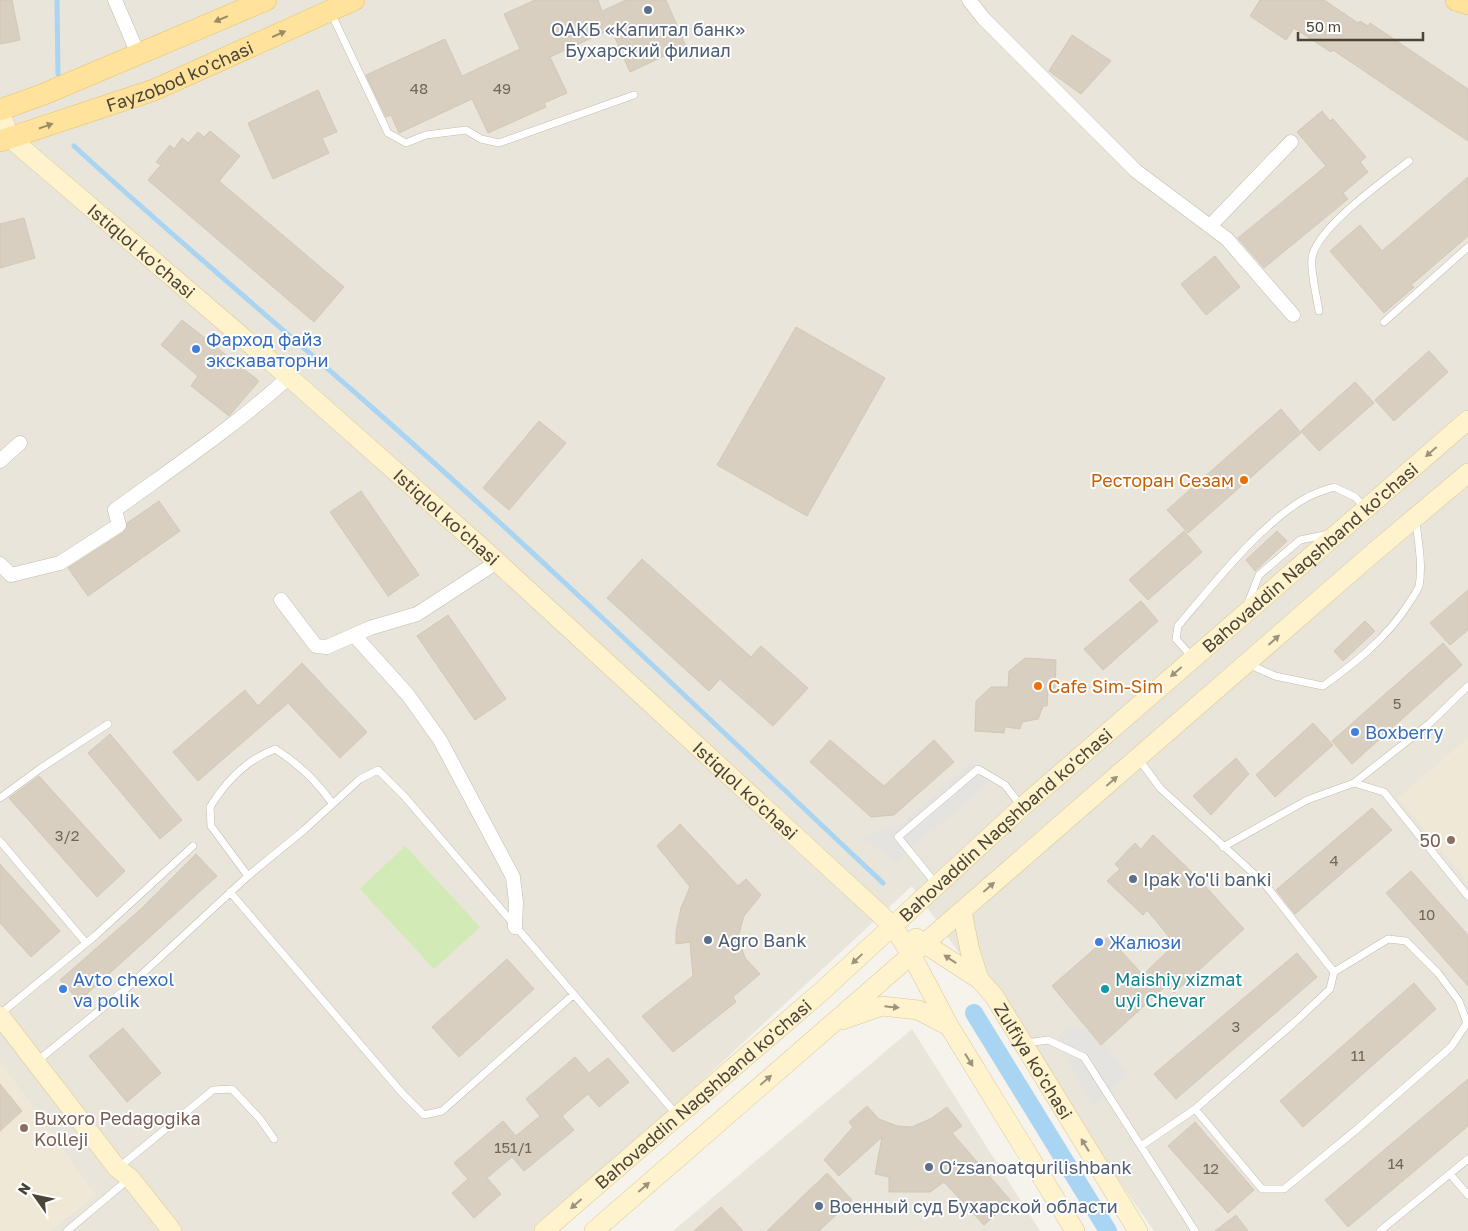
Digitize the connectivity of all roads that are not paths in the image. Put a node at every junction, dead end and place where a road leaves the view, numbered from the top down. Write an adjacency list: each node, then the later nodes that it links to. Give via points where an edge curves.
1 (115, 0): 8 (street)
2 (266, 0): 8 (main road, Fayzobod ko'chasi, one-way to 8)
3 (354, 0): 7 (main road, Fayzobod ko'chasi)
4 (970, 0): 14 (street, via 984,20 1136,171)
5 (1456, 0): 6 (main road)
6 (1468, 4)
7 (329, 11): 9 (lane, via 388,133 406,143 426,135 466,130 481,139 499,143); 11 (main road, Fayzobod ko'chasi, one-way to 7, via 154,90)
8 (138, 54): 10 (main road, Fayzobod ko'chasi)
9 (634, 95)
10 (0, 111): 11 (main road, Istiqlol ko'chasi)
11 (5, 139): 19 (main road, Istiqlol ko'chasi)
12 (1291, 142): 14 (street)
13 (1409, 161): 16 (lane, via 1322,235 1312,258)
14 (1210, 226): 17 (street, via 1227,239)
15 (1468, 247): 18 (lane)
16 (1319, 311)
17 (1293, 315)
18 (1384, 322)
19 (289, 377): 26 (main road, Istiqlol ko'chasi); 27 (street, via 217,436 115,510 119,525 60,564 11,575)
20 (1468, 420): 24 (main road, Bahovaddin Naqshband ko'chasi, one-way to 24)
21 (20, 444): 22 (street)
22 (0, 461)
23 (1468, 473): 25 (main road, Bahovaddin Naqshband ko'chasi)
24 (1366, 508): 30 (main road, Bahovaddin Naqshband ko'chasi); 30 (lane, via 1355,496 1334,487 1306,498 1278,518 1244,550 1178,626 1176,639)
25 (1415, 518): 31 (main road, Bahovaddin Naqshband ko'chasi, one-way to 25); 31 (lane, via 1419,548 1418,588 1400,618 1352,665 1323,686 1275,676)
26 (497, 562): 29 (street, via 417,614); 47 (main road, Istiqlol ko'chasi)
27 (0, 564)
28 (281, 600): 29 (street, via 316,646 328,646)
29 (354, 635): 48 (street, via 408,695 440,740 513,877)
30 (1192, 658): 38 (main road, Bahovaddin Naqshband ko'chasi, one-way to 38)
31 (1248, 664): 34 (main road, Bahovaddin Naqshband ko'chasi)
32 (1468, 686): 35 (lane, via 1430,723)
33 (108, 724): 36 (lane)
34 (1138, 758): 41 (lane, via 1160,788); 46 (main road, Bahovaddin Naqshband ko'chasi, one-way to 34)
35 (1354, 784): 41 (lane, via 1306,800); 45 (lane, via 1384,792)
36 (0, 798)
37 (332, 804): 42 (lane); 42 (lane, via 300,765 275,749 259,755 232,776 210,807 211,826); 48 (lane, via 360,779 378,770 405,797)
38 (1022, 807): 43 (main road, Bahovaddin Naqshband ko'chasi); 43 (lane, via 1005,785 978,769 898,837)
39 (0, 841): 49 (lane)
40 (193, 846): 49 (lane)
41 (1223, 847): 52 (lane, via 1264,883)
42 (248, 876): 44 (lane)
43 (936, 885): 47 (main road, Bahovaddin Naqshband ko'chasi)
44 (230, 892): 54 (lane, via 424,1115 442,1111); 59 (lane, via 126,988)
45 (1468, 896)
46 (962, 911): 50 (main road, Bahovaddin Naqshband ko'chasi); 53 (main road)
47 (893, 926): 50 (main road, Zulfiya ko'chasi); 51 (main road); 61 (main road, Bahovaddin Naqshband ko'chasi, one-way to 61)
48 (515, 927): 54 (lane)
49 (86, 943): 55 (lane)
50 (927, 943): 51 (main road, Bahovaddin Naqshband ko'chasi); 53 (main road, Zulfiya ko'chasi, one-way to 50)
51 (912, 956): 56 (main road, Bahovaddin Naqshband ko'chasi); 57 (main road)
52 (1334, 972): 60 (lane, via 1330,989); 60 (lane, via 1388,938 1406,941 1438,973 1459,1001 1467,1023 1450,1047 1284,1189 1262,1189)
53 (979, 979): 58 (main road, Zulfiya ko'chasi, via 994,996)
54 (573, 995): 61 (lane)
55 (0, 1015): 59 (main road)
56 (830, 1025): 57 (main road, one-way to 57, via 882,1006 918,1010); 72 (main road, Bahovaddin Naqshband ko'chasi, one-way to 56)
57 (948, 1026): 68 (main road, one-way to 68)
58 (1023, 1044): 63 (lane, via 1048,1040 1084,1057); 73 (main road, Zulfiya ko'chasi, one-way to 58)
59 (36, 1062): 65 (main road)
60 (1195, 1109): 63 (lane)
61 (678, 1116): 71 (main road, Bahovaddin Naqshband ko'chasi, one-way to 71)
62 (274, 1139): 65 (lane, via 232,1089 214,1090)
63 (1141, 1146): 74 (lane)
64 (1468, 1159): 66 (lane)
65 (124, 1173): 69 (lane); 70 (main road)
66 (1450, 1174): 67 (lane); 75 (lane)
67 (1468, 1195)
68 (1069, 1229)
69 (67, 1231)
70 (172, 1231)
71 (544, 1231)
72 (594, 1231)
73 (1138, 1231)
74 (1195, 1231)
75 (1380, 1231)

